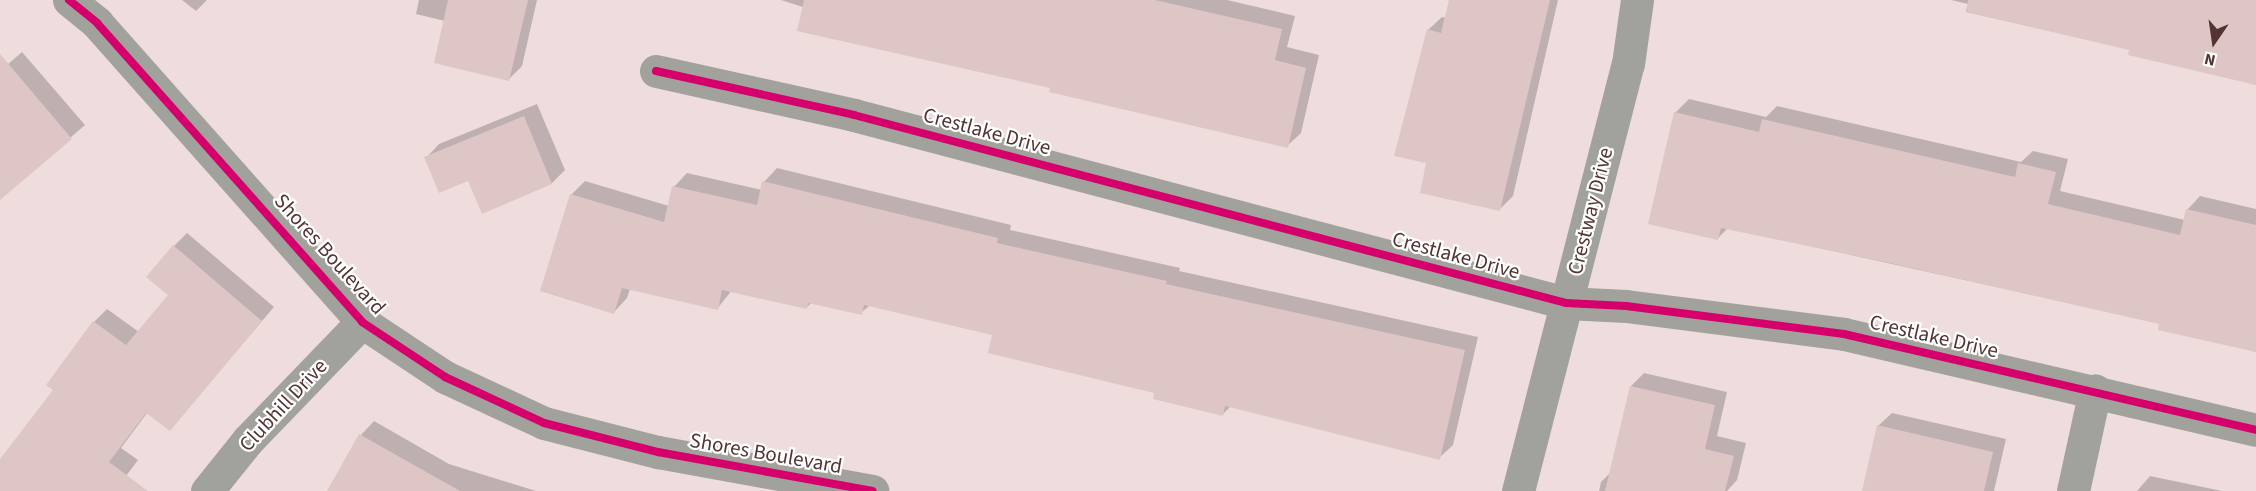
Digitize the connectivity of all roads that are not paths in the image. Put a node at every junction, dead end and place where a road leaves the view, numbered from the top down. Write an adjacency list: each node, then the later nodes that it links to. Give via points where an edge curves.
1 (69, 0): 5 (street, Shores Boulevard, via 97,23)
2 (1637, 0): 4 (street, Crestway Drive, via 1628,64)
3 (656, 71): 4 (street, Crestlake Drive, via 854,115)
4 (1566, 303): 6 (street, Crestlake Drive, via 1626,306 1844,334); 10 (street, Crestway Drive)
5 (362, 322): 8 (street, Clubhill Drive, via 248,440); 9 (street, Shores Boulevard, via 445,377 544,423 658,452)
6 (2095, 390): 7 (street, Crestlake Drive); 11 (street)
7 (2256, 430)
8 (207, 491)
9 (872, 491)
10 (1518, 491)
11 (2073, 491)

